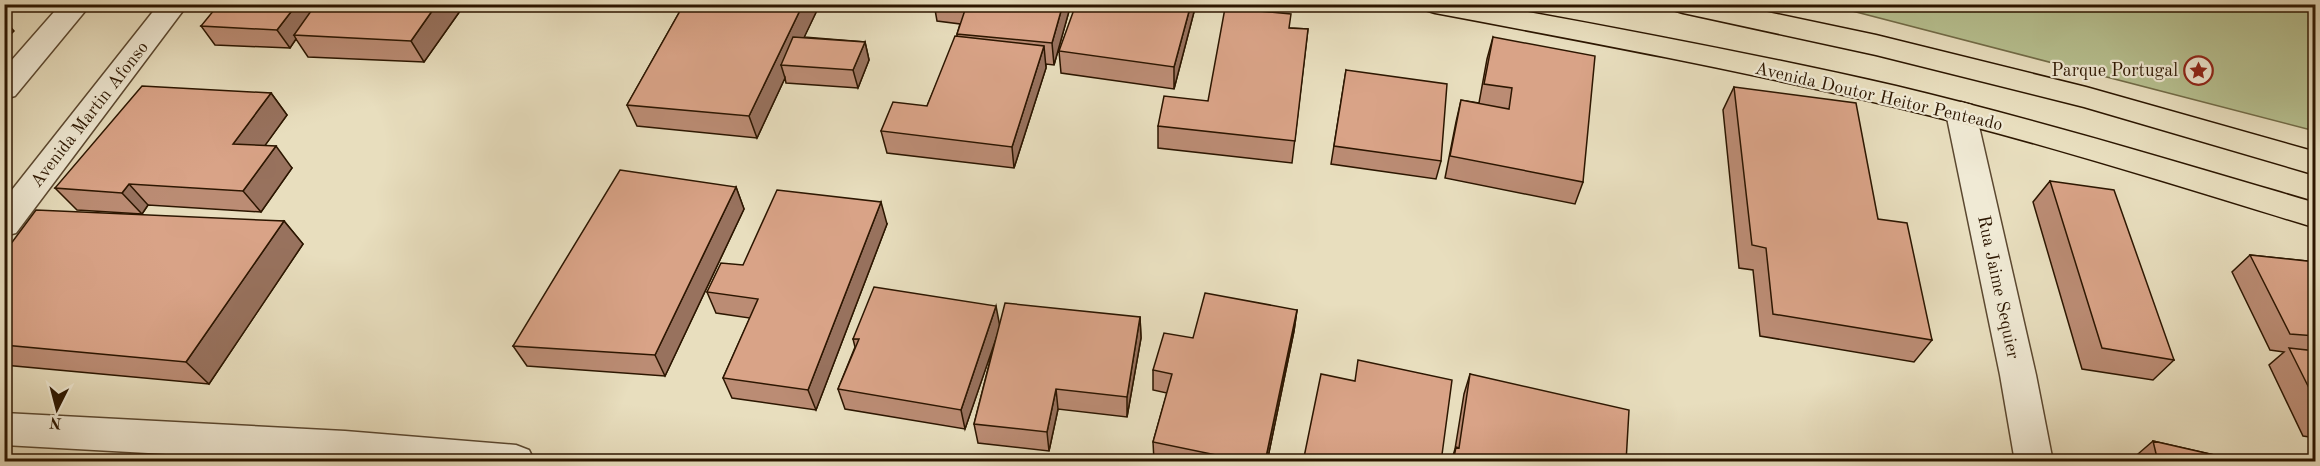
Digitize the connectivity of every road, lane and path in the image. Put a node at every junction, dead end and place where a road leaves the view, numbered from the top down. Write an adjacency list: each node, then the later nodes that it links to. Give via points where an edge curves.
1 (77, 4): 5 (street)
2 (174, 4): 9 (street, Avenida Martin Afonso)
3 (1435, 4): 6 (main road, Avenida Doutor Heitor Penteado)
4 (1683, 4): 7 (main road, via 1876,45 2075,95)
5 (4, 89)
6 (1961, 113): 8 (main road, Avenida Doutor Heitor Penteado); 12 (street, Rua Jaime Sequier)
7 (2316, 164)
8 (2316, 216)
9 (4, 224)
10 (4, 429): 11 (street, via 345,447)
11 (516, 462)
12 (2034, 462)

